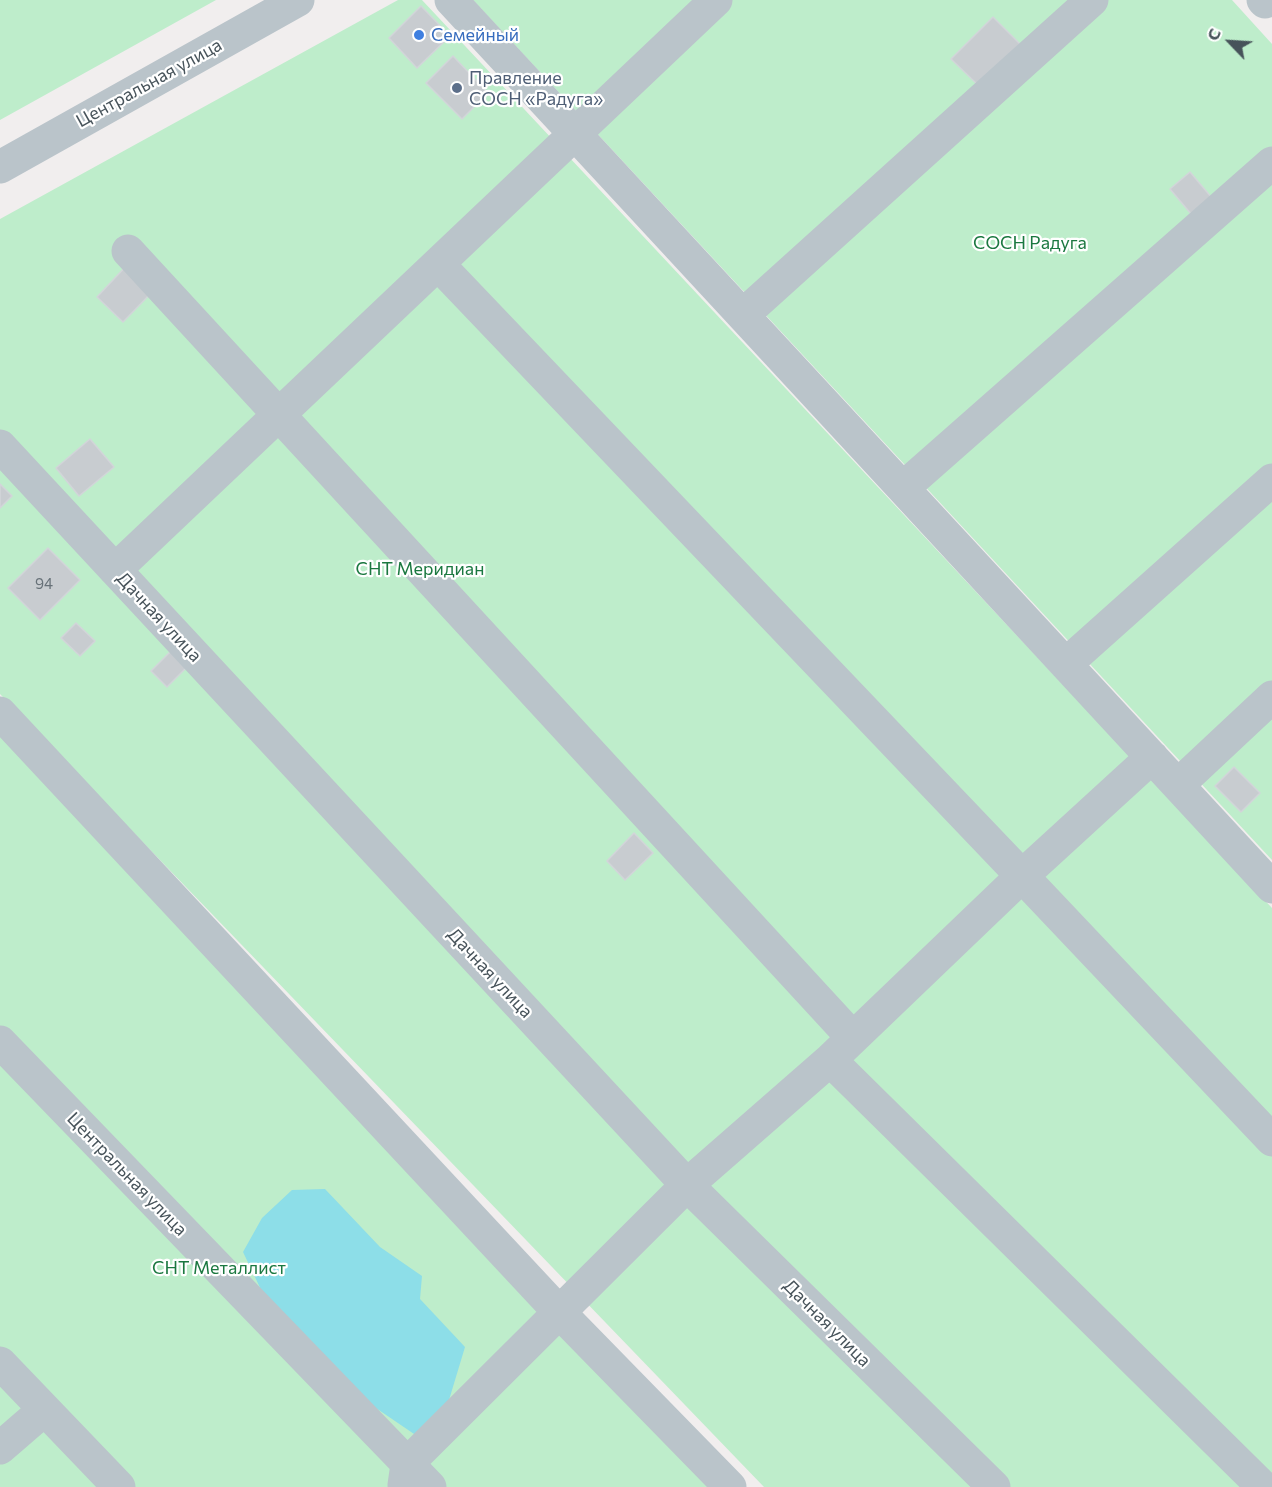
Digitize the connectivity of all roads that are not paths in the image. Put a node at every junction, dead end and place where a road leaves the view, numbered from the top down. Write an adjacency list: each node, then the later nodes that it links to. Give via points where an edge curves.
1 (297, 0): 7 (street, Центральная улица)
2 (451, 0): 5 (street)
3 (716, 0): 5 (street)
4 (1092, 0): 10 (street)
5 (574, 133): 9 (street); 10 (street)
6 (1272, 163): 14 (street)
7 (0, 167)
8 (128, 251): 11 (street)
9 (438, 264): 11 (street); 21 (street)
10 (743, 315): 14 (street)
11 (278, 413): 15 (street); 23 (street)
12 (0, 446): 15 (street, Дачная улица)
13 (1272, 480): 16 (street)
14 (903, 488): 16 (street)
15 (115, 570): 27 (street, Дачная улица)
16 (1066, 664): 19 (street)
17 (1272, 697): 20 (street)
18 (0, 713): 28 (street)
19 (1152, 757): 20 (street); 21 (street)
20 (1178, 785): 22 (street)
21 (1022, 876): 23 (street); 26 (street)
22 (1272, 887)
23 (853, 1038): 25 (street)
24 (0, 1042): 32 (street, Центральная улица)
25 (830, 1060): 27 (street); 37 (street)
26 (1272, 1140)
27 (687, 1185): 28 (street); 36 (street, Дачная улица)
28 (560, 1313): 32 (street); 35 (street)
29 (0, 1364): 30 (street)
30 (44, 1410): 31 (street); 33 (street)
31 (0, 1448)
32 (405, 1475): 34 (street, Центральная улица)
33 (119, 1487)
34 (430, 1487)
35 (730, 1487)
36 (994, 1487)
37 (1263, 1487)

